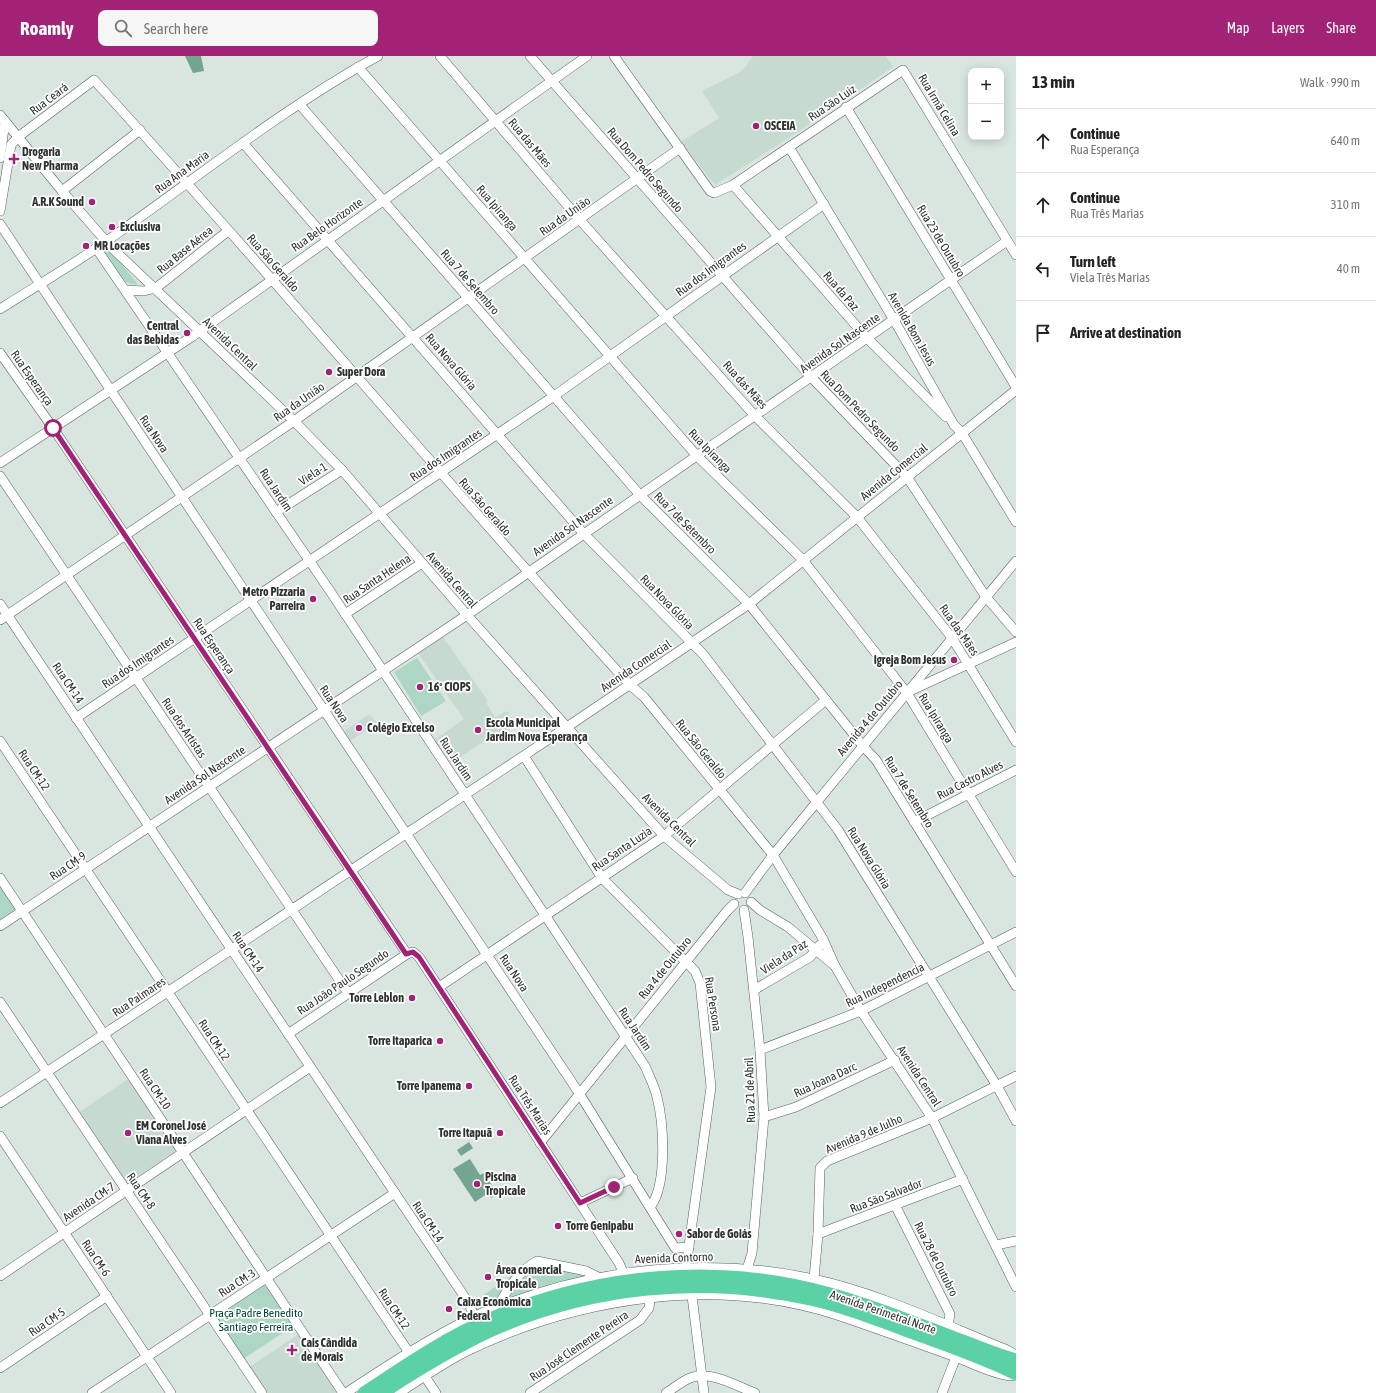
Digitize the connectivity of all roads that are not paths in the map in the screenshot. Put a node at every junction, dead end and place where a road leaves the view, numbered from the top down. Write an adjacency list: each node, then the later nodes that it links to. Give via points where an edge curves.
1 (378, 56): 6 (street, Rua Ana Maria)
2 (440, 56): 13 (street, Rua das Mães)
3 (530, 56): 9 (street, Rua Dom Pedro Segundo)
4 (587, 56): 9 (street, Rua Belo Horizonte)
5 (614, 56): 19 (street)
6 (358, 67): 10 (street, Rua Ana Maria); 21 (street, Rua Ipiranga)
7 (903, 70): 11 (street, Rua São Luiz); 35 (street, Rua Irmã Celina)
8 (94, 80): 14 (street, Rua São Geraldo); 15 (street, Rua Ceará)
9 (552, 81): 13 (street, Rua Belo Horizonte); 22 (street, Rua Dom Pedro Segundo)
10 (300, 105): 17 (street, Rua Ana Maria); 26 (street, Rua 7 de Setembro)
11 (846, 107): 18 (street, Rua São Luiz); 41 (street, Rua 23 de Outubro)
12 (2, 118): 15 (street, Avenida Central); 16 (street)
13 (495, 121): 21 (street, Rua Belo Horizonte); 29 (street, Rua das Mães)
14 (140, 130): 23 (street, Rua São Geraldo); 25 (street)
15 (18, 136): 25 (street, Avenida Central); 28 (street, via 11,145)
16 (2, 137): 20 (street)
17 (243, 143): 23 (street, Rua Ana Maria); 33 (street, Rua Nova Glória)
18 (790, 147): 24 (street, Rua São Luiz); 27 (street, Avenida Bom Jesus)
19 (680, 148): 22 (street, Rua da União); 24 (street, Rua São Luiz, via 710,191 714,193)
20 (0, 158)
21 (439, 160): 26 (street, Rua Belo Horizonte); 38 (street, Rua Ipiranga)
22 (637, 179): 29 (street, Rua da União); 39 (street, Rua Dom Pedro Segundo)
23 (187, 183): 31 (street, Rua São Geraldo); 34 (street, Rua Ana Maria)
24 (732, 185): 32 (street, Rua da Paz)
25 (62, 191): 34 (street, Avenida Central)
26 (383, 200): 33 (street, Rua Belo Horizonte); 45 (street, Rua 7 de Setembro)
27 (824, 204): 32 (street, Rua dos Imigrantes); 48 (street, Avenida Bom Jesus)
28 (0, 211)
29 (580, 220): 38 (street, Rua da União); 47 (street, Rua das Mães)
30 (0, 224): 42 (street, Rua Nova)
31 (228, 230): 40 (street, Rua São Geraldo); 43 (street, Rua Base Aérea)
32 (778, 236): 39 (street, Rua dos Imigrantes); 51 (street, Rua da Paz)
33 (327, 239): 40 (street, Rua Belo Horizonte); 50 (street, Rua Nova Glória)
34 (106, 241): 36 (street, Rua Ana Maria); 43 (street, Avenida Central)
35 (1008, 241): 37 (street, Rua Irmã Celina); 41 (street, Avenida Sol Nascente)
36 (96, 248): 42 (street, Rua Ana Maria); 44 (street, Rua Jardim)
37 (1016, 255)
38 (525, 259): 45 (street, Rua da União); 54 (street, Rua Ipiranga)
39 (722, 276): 47 (street, Rua dos Imigrantes); 56 (street, Rua Dom Pedro Segundo)
40 (271, 279): 49 (street, Rua Belo Horizonte); 55 (street, Rua São Geraldo)
41 (951, 280): 48 (street, Avenida Sol Nascente); 57 (street, Rua 23 de Outubro)
42 (39, 284): 46 (street, Rua Ana Maria); 58 (street, Rua Nova)
43 (156, 288): 44 (street, via 144,291); 49 (street, Avenida Central)
44 (126, 290): 52 (street, Rua Jardim)
45 (468, 298): 50 (street, Rua da União); 59 (street, Rua 7 de Setembro)
46 (0, 308)
47 (666, 316): 54 (street, Rua dos Imigrantes); 61 (street, Rua das Mães)
48 (894, 320): 51 (street, Avenida Sol Nascente); 60 (street, Avenida Bom Jesus)
49 (199, 331): 52 (street, Rua Belo Horizonte); 62 (street, Avenida Central)
50 (412, 337): 55 (street, Rua da União); 65 (street, Rua Nova Glória)
51 (867, 338): 56 (street, Avenida Sol Nascente); 60 (street, Rua da Paz)
52 (166, 352): 58 (street, Rua Belo Horizonte); 67 (street, Rua Jardim)
53 (0, 354): 63 (street, Rua Esperança)
54 (610, 356): 59 (street, Rua dos Imigrantes); 66 (street, Rua Ipiranga)
55 (356, 377): 62 (street, Rua da União); 70 (street, Rua São Geraldo)
56 (811, 377): 61 (street, Avenida Sol Nascente); 72 (street, Rua Dom Pedro Segundo)
57 (1016, 389): 64 (street, Avenida Comercial)
58 (110, 390): 63 (street, Rua Belo Horizonte); 74 (street, Rua Nova)
59 (554, 396): 65 (street, Rua dos Imigrantes); 73 (street, Rua 7 de Setembro)
60 (933, 399): 64 (street, Avenida Bom Jesus)
61 (756, 416): 66 (street, Avenida Sol Nascente); 77 (street, Rua das Mães)
62 (294, 420): 67 (street, Rua da União); 69 (street, Avenida Central)
63 (53, 428): 68 (street, Rua Belo Horizonte); 80 (street, Rua Esperança)
64 (962, 433): 72 (street, Avenida Comercial); 78 (street, Avenida Bom Jesus)
65 (498, 434): 70 (street, Rua dos Imigrantes); 79 (street, Rua Nova Glória)
66 (696, 456): 73 (street, Avenida Sol Nascente); 81 (street, Rua Ipiranga)
67 (239, 457): 74 (street, Rua da União); 75 (street, Rua Jardim)
68 (0, 464)
69 (342, 470): 75 (street, Viela-1); 76 (street, Avenida Central)
70 (440, 474): 76 (street, Rua dos Imigrantes); 85 (street, Rua São Geraldo)
71 (0, 476): 86 (street, Rua dos Artistas)
72 (907, 477): 77 (street, Avenida Comercial); 87 (street, Rua Dom Pedro Segundo)
73 (640, 495): 79 (street, Avenida Sol Nascente); 90 (street, Rua 7 de Setembro)
74 (181, 496): 80 (street, Rua da União); 88 (street, Rua Nova)
75 (276, 512): 83 (street, Rua Jardim)
76 (379, 514): 83 (street, Rua dos Imigrantes); 84 (street, Avenida Central)
77 (857, 517): 81 (street, Avenida Comercial); 95 (street, Rua das Mães)
78 (1016, 522)
79 (584, 534): 85 (street, Avenida Sol Nascente); 98 (street, Rua Nova Glória)
80 (124, 535): 86 (street, Rua da União); 96 (street, Rua Esperança)
81 (803, 560): 90 (street, Avenida Comercial); 103 (street, Rua Ipiranga)
82 (1016, 561): 87 (street, Avenida 4 de Outubro)
83 (310, 562): 88 (street, Rua dos Imigrantes); 91 (street, Rua Jardim)
84 (422, 563): 91 (street, Rua Santa Helena); 92 (street, Avenida Central)
85 (527, 573): 92 (street, Avenida Sol Nascente); 102 (street, Rua São Geraldo)
86 (65, 574): 93 (street, Rua da União); 101 (street, Rua dos Artistas)
87 (986, 598): 94 (street, Rua Dom Pedro Segundo); 95 (street, Avenida 4 de Outubro)
88 (251, 601): 96 (street, Rua dos Imigrantes); 105 (street, Rua Nova)
89 (0, 604): 93 (street, Rua CM-14)
90 (749, 604): 98 (street, Avenida Comercial); 104 (street, Rua 7 de Setembro)
91 (345, 614): 100 (street, Rua Jardim)
92 (467, 615): 100 (street, Avenida Sol Nascente); 107 (street, Avenida Central)
93 (4, 617): 106 (street, Rua CM-14)
94 (1016, 632)
95 (952, 638): 99 (street, Rua das Mães); 103 (street, Avenida 4 de Outubro)
96 (194, 639): 101 (street, Rua dos Imigrantes); 112 (street, Rua Esperança)
97 (1016, 642): 99 (street)
98 (691, 643): 102 (street, Avenida Comercial); 110 (street, Rua Nova Glória, via 703,654)
99 (969, 664): 103 (street); 109 (street, Rua das Mães)
100 (383, 671): 105 (street, Avenida Sol Nascente); 118 (street, Rua Jardim)
101 (136, 678): 106 (street, Rua dos Imigrantes); 115 (street, Rua dos Artistas)
102 (630, 685): 107 (street, Avenida Comercial); 116 (street, Rua São Geraldo, via 644,697)
103 (907, 693): 111 (street, Avenida 4 de Outubro); 117 (street, Rua Ipiranga)
104 (826, 700): 110 (street, Rua Santa Luzia); 111 (street, Rua 7 de Setembro)
105 (323, 710): 112 (street, Avenida Sol Nascente); 122 (street, Rua Nova)
106 (76, 718): 121 (street, Rua CM-14)
107 (567, 728): 113 (street, Avenida Comercial); 123 (street, Avenida Central)
108 (0, 740): 125 (street, Rua CM-12)
109 (1016, 742)
110 (772, 745): 116 (street, Rua Santa Luzia); 119 (street, Rua Nova Glória)
111 (863, 746): 119 (street, Avenida 4 de Outubro); 120 (street, Rua 7 de Setembro, via 876,760)
112 (268, 748): 115 (street, Avenida Sol Nascente); 126 (street, Rua Esperança)
113 (524, 756): 118 (street, Avenida Comercial); 129 (street, Rua Persona)
114 (1016, 770): 117 (street, Rua Castro Alves)
115 (209, 787): 121 (street, Avenida Sol Nascente); 132 (street, Rua dos Artistas)
116 (719, 790): 123 (street, Rua Santa Luzia); 124 (street, Rua São Geraldo)
117 (968, 794): 120 (street, Rua Castro Alves); 127 (street, Rua Ipiranga)
118 (465, 795): 122 (street, Avenida Comercial); 134 (street, Rua Jardim)
119 (817, 802): 124 (street, Avenida 4 de Outubro); 145 (street, Rua Nova Glória, via 838,830)
120 (914, 822): 138 (street, Rua 7 de Setembro)
121 (149, 827): 125 (street, Rua CM-9); 139 (street, Rua CM-14)
122 (407, 834): 126 (street, Avenida Comercial); 142 (street, Rua Nova)
123 (664, 836): 129 (street, Rua Santa Luzia); 130 (street, Avenida Central)
124 (773, 855): 130 (street, Avenida 4 de Outubro); 137 (street, Rua São Geraldo)
125 (86, 869): 133 (street, Rua CM-9); 149 (street, Rua CM-12)
126 (351, 871): 132 (street, Avenida Comercial); 141 (street, Rua Esperança)
127 (1016, 872)
128 (0, 878): 133 (street, Rua CM-10)
129 (602, 878): 134 (street, Rua Santa Luzia); 143 (street, Rua Persona)
130 (738, 898): 131 (street, Avenida Central, via 736,908); 131 (street, via 750,896); 143 (street, Rua 4 de Outubro)
131 (748, 907): 140 (street, Avenida Central, via 760,910 788,927); 148 (street, Rua 21 de Abril)
132 (292, 910): 139 (street, Rua Palmares); 150 (street, Rua dos Artistas)
133 (22, 911): 135 (street, Rua CM-9); 153 (street, Rua CM-10)
134 (545, 916): 142 (street, Rua Santa Luzia); 155 (street, Rua Jardim)
135 (0, 926)
136 (1016, 932): 138 (street, Rua Independencia)
137 (823, 940): 140 (street, Viela da Paz); 144 (street, Rua São Geraldo)
138 (990, 945): 145 (street, Rua Independencia); 146 (street, Rua 7 de Setembro)
139 (232, 950): 149 (street, Rua Palmares); 154 (street, Rua CM-14)
140 (818, 951): 144 (street, Avenida Central); 148 (street, Viela da Paz)
141 (410, 953): 147 (street, Rua Três Marias, via 419,957); 150 (street, Rua João Paulo Segundo)
142 (487, 955): 147 (street, Rua Santa Luzia); 162 (street, Rua Nova)
143 (686, 961): 155 (street, Rua 4 de Outubro); 183 (street, Rua Persona, via 695,971 700,983 711,1087)
144 (835, 966): 152 (street, Avenida Central)
145 (929, 976): 152 (street, Rua Independencia); 161 (street, Rua Nova Glória)
146 (1016, 986)
147 (439, 987): 169 (street, Rua Três Marias)
148 (754, 990): 156 (street, Rua 21 de Abril)
149 (168, 992): 153 (street, Rua Palmares); 164 (street, Rua CM-12)
150 (348, 993): 154 (street, Rua João Paulo Segundo)
151 (0, 1002): 159 (street, Rua CM-8)
152 (861, 1011): 156 (street, Rua Independencia); 157 (street, Avenida Central)
153 (104, 1034): 159 (street, Rua Palmares); 170 (street, Rua CM-10)
154 (288, 1034): 158 (street, Rua CM-14)
155 (625, 1036): 162 (street, Rua 4 de Outubro); 177 (street, Rua Jardim, via 645,1066 657,1097 663,1130 662,1163 656,1198)
156 (760, 1050): 165 (street, Rua 21 de Abril)
157 (895, 1060): 165 (street, Rua Joana Darc, via 796,1108); 166 (street, Avenida Central)
158 (310, 1067): 164 (street, Avenida CM-7); 174 (street, Rua CM-14)
159 (47, 1072): 163 (street, Rua Palmares); 173 (street, Rua CM-8)
160 (1016, 1076): 161 (street, Avenida 9 de Julho)
161 (998, 1086): 166 (street, Avenida 9 de Julho); 167 (street, Rua Nova Glória)
162 (579, 1094): 169 (street, Rua 4 de Outubro); 171 (street, Rua Nova)
163 (0, 1103)
164 (247, 1110): 170 (street, Avenida CM-7); 180 (street, Rua CM-12)
165 (764, 1118): 185 (street, Rua 21 de Abril, via 752,1253)
166 (932, 1118): 172 (street, Avenida Central); 179 (street, Avenida 9 de Julho, via 827,1161 820,1168)
167 (1016, 1121)
168 (0, 1136): 178 (street, Rua CM-6)
169 (540, 1143): 175 (street, Rua Três Marias)
170 (183, 1153): 173 (street, Avenida CM-7); 189 (street, Rua CM-10)
171 (633, 1178): 175 (street); 177 (street, Rua Nova)
172 (963, 1179): 176 (street, Rua São Salvador); 182 (street, Avenida Central)
173 (126, 1191): 178 (street, Avenida CM-7); 200 (street, Rua CM-8)
174 (395, 1193): 180 (street, Rua CM-3); 202 (street, Rua CM-14, via 468,1302)
175 (580, 1203): 187 (street, Rua Três Marias)
176 (895, 1205): 179 (street, Rua São Salvador); 204 (street, Rua 28 de Outubro, via 950,1314)
177 (651, 1206): 183 (street, Rua Nova, via 675,1248)
178 (65, 1232): 186 (street, Avenida CM-7); 194 (street, Rua CM-6)
179 (818, 1234): 190 (street, Avenida 9 de Julho)
180 (330, 1236): 189 (street, Rua CM-3); 210 (street, Rua CM-12)
181 (1016, 1242): 182 (street)
182 (996, 1245): 191 (street, Avenida Central)
183 (689, 1247): 184 (street, Rua Persona)
184 (686, 1267): 185 (street, Avenida Contorno); 187 (street, Avenida Contorno)
185 (748, 1269): 190 (street, Avenida Contorno)
186 (1, 1272)
187 (623, 1272): 188 (street, Avenida Contorno)
188 (598, 1277): 198 (street, Avenida Contorno, via 542,1291); 198 (street, via 586,1271 537,1261 528,1266 512,1284)
189 (266, 1278): 200 (street, Rua CM-3); 217 (street, Rua CM-10)
190 (814, 1279): 204 (street, Avenida Contorno, via 855,1291)
191 (1016, 1287)
192 (740, 1288): 193 (highway); 196 (highway); 199 (highway, Avenida Perimetral Norte, via 678,1286 641,1289 605,1295); 212 (highway, Avenida Perimetral Norte, via 783,1293 840,1307 964,1352)
193 (714, 1295): 195 (street, Avenida Contorno); 196 (street, Avenida Contorno)
194 (107, 1296): 207 (street, Rua CM-6); 211 (street, Rua CM-5)
195 (692, 1296): 197 (street, Avenida Contorno); 213 (street)
196 (758, 1298): 208 (street, Avenida Contorno, via 828,1312)
197 (650, 1299): 201 (street, Avenida Contorno, via 605,1304); 222 (street, Rua José Clemente Pereira, via 649,1308 640,1320)
198 (498, 1307): 202 (street, Avenida Contorno)
199 (538, 1313): 201 (highway); 203 (highway, Avenida Perimetral Norte)
200 (210, 1315): 207 (street, Rua CM-3); 216 (street, Rua CM-8)
201 (560, 1315): 205 (street, Avenida Contorno)
202 (474, 1316): 210 (street, Avenida Contorno)
203 (521, 1320): 205 (highway); 210 (highway, Avenida Perimetral Norte)
204 (948, 1326): 206 (street, Avenida Contorno)
205 (497, 1338): 210 (street, Avenida Contorno, via 464,1353)
206 (1016, 1355)
207 (147, 1356): 214 (street, Rua CM-3); 215 (street, Rua CM-6)
208 (956, 1357): 212 (street, Avenida Contorno, via 1006,1376); 226 (street)
209 (1016, 1360): 210 (highway, Avenida Perimetral Norte, via 865,1304 827,1293 752,1279 685,1276 591,1287 559,1295 489,1320)
210 (417, 1364): 217 (street, Avenida Contorno); 218 (highway, Avenida Perimetral Norte); 219 (highway, Avenida Perimetral Norte); 220 (street, Avenida Contorno); 221 (street, Rua CM-12)
211 (0, 1368)
212 (1016, 1375)
213 (702, 1376): 223 (street, via 689,1378); 224 (street); 225 (street)
214 (92, 1393)
215 (171, 1393)
216 (262, 1393)
217 (345, 1393)
218 (364, 1393)
219 (382, 1393)
220 (399, 1393)
221 (436, 1393)
222 (530, 1393)
223 (666, 1393)
224 (704, 1393)
225 (755, 1393)
226 (942, 1393)

